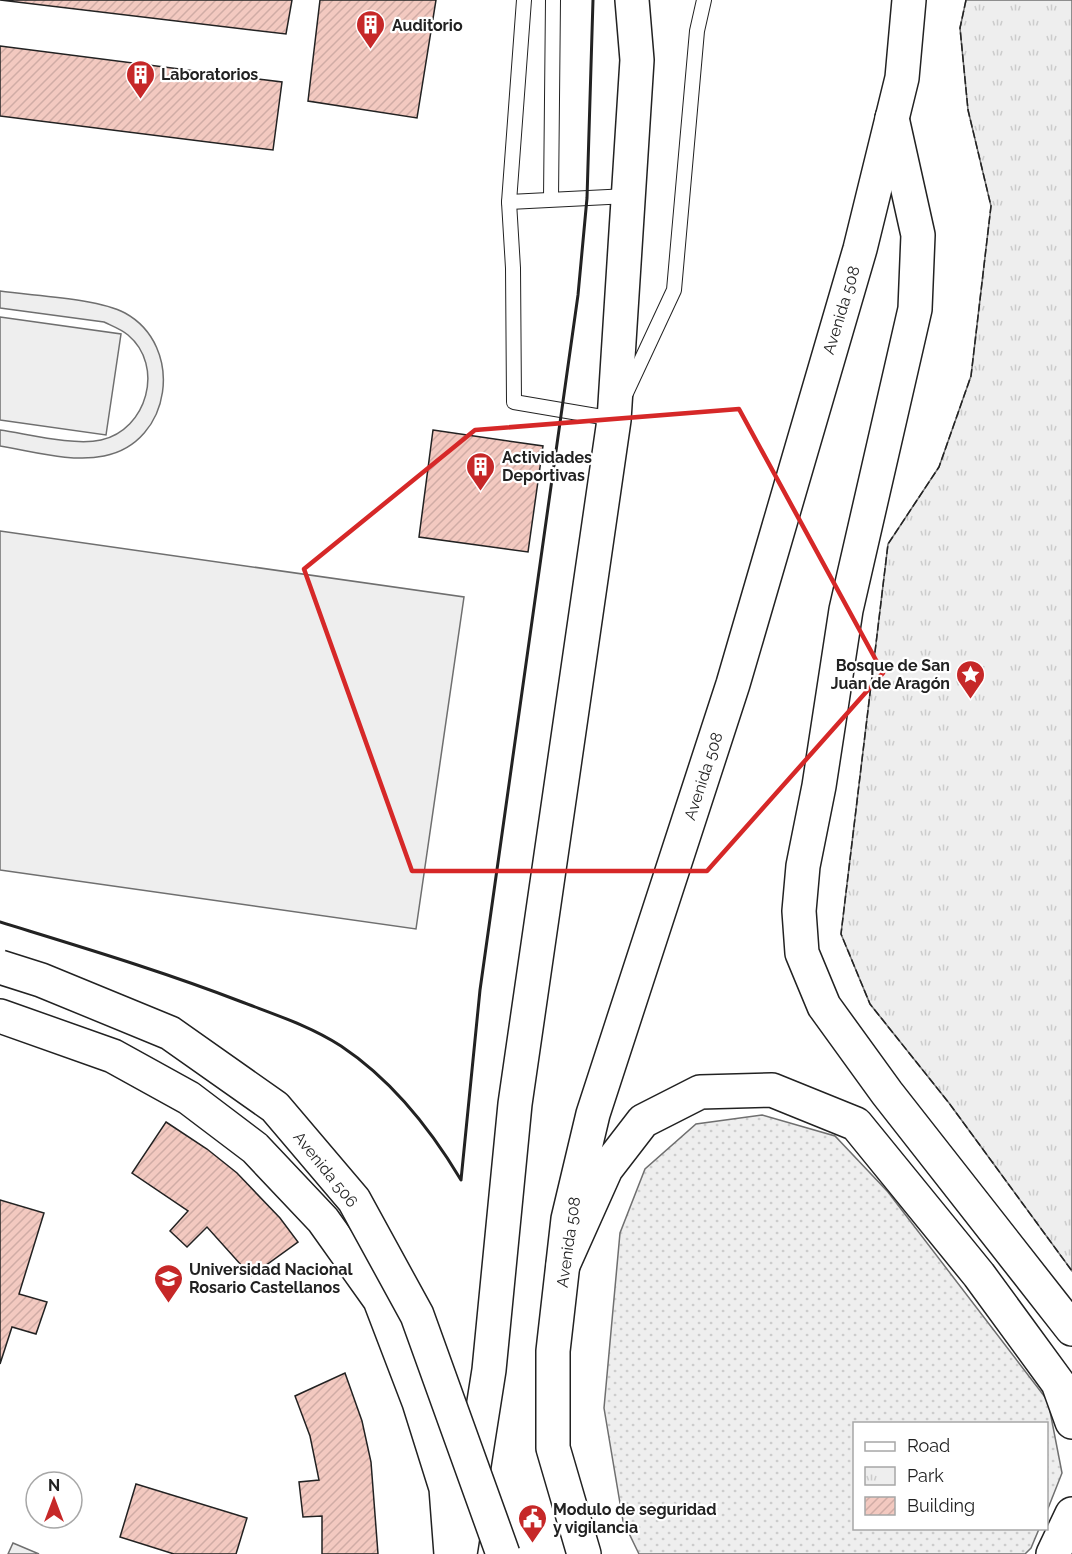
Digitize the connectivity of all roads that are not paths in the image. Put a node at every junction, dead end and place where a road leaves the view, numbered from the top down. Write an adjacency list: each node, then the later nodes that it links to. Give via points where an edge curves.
1 (524, 0): 9 (lane)
2 (553, 0): 8 (lane)
3 (632, 0): 7 (main road, via 637,60)
4 (704, 0): 10 (lane, via 697,31 674,290)
5 (909, 0): 6 (main road, Avenida 508, via 902,78)
6 (892, 118): 13 (main road, Avenida 508, via 860,249 733,684 593,1114 568,1219); 14 (main road, via 918,235 915,309 846,610 803,866 799,911 802,953 824,1006 887,1093)
7 (628, 196): 8 (lane); 10 (main road)
8 (551, 198): 9 (lane)
9 (509, 202): 10 (lane, via 514,402)
10 (614, 420): 18 (main road, via 515,1104 489,1370)
11 (0, 967): 19 (main road, Avenida 506, bridge, via 170,1033 275,1107 354,1200 417,1315)
12 (0, 1016): 17 (main road, via 113,1056 189,1098 255,1148 322,1220 380,1300 419,1402 446,1488)
13 (563, 1264): 15 (main road, via 606,1169 643,1121 700,1092 772,1090 856,1124 979,1275 1058,1383); 20 (main road, Avenida 508, via 553,1351 553,1449)
14 (1072, 1329)
15 (1072, 1422)
16 (1072, 1514): 21 (main road)
17 (451, 1554)
18 (460, 1554)
19 (503, 1554)
20 (584, 1554)
21 (1053, 1554)

